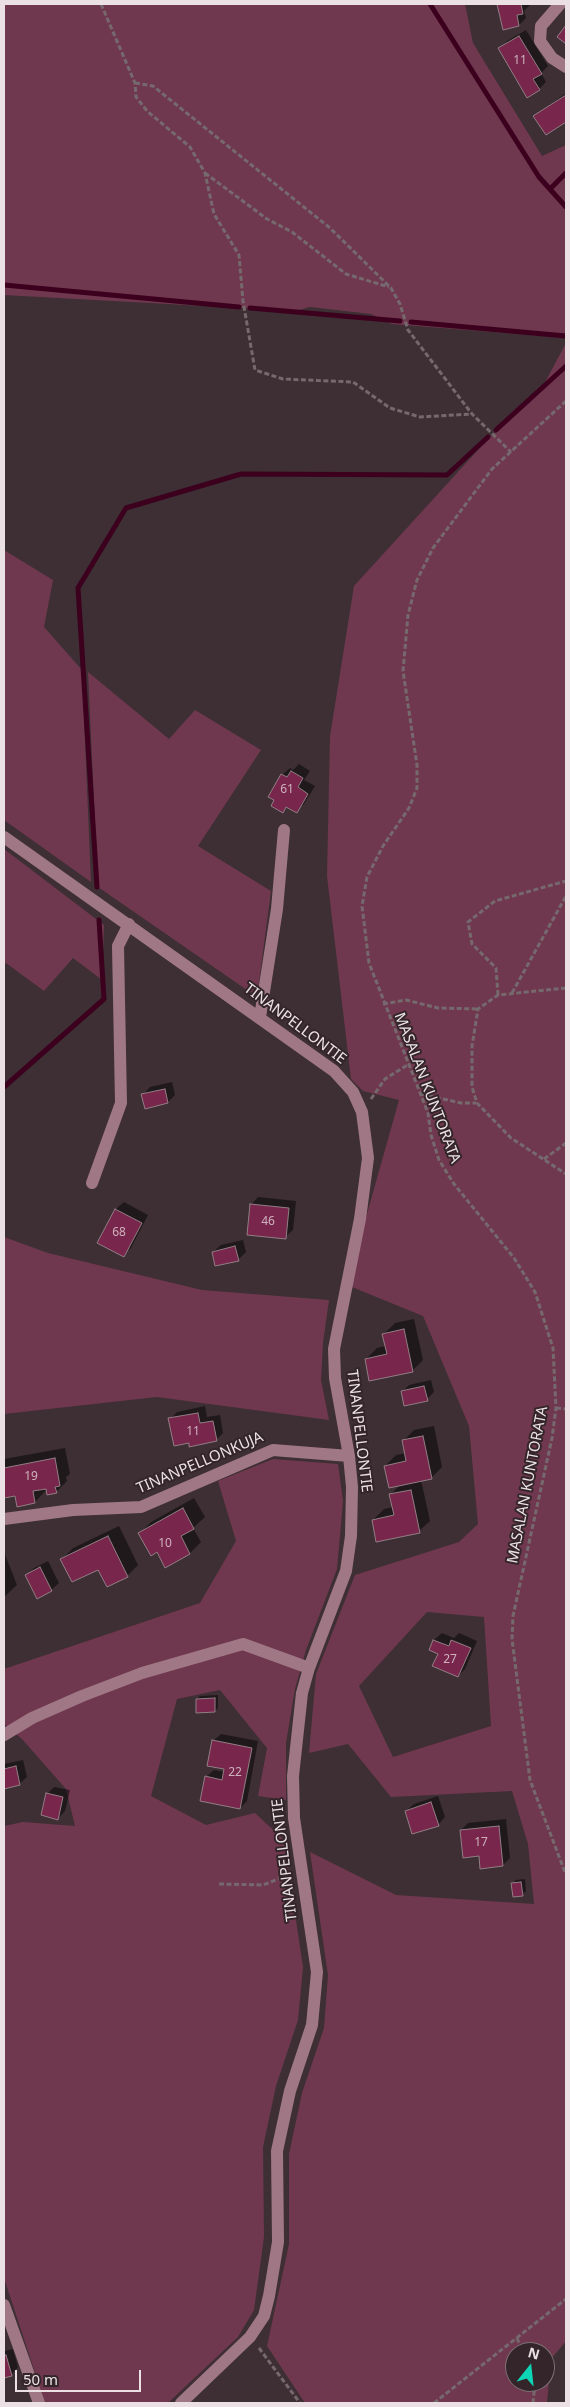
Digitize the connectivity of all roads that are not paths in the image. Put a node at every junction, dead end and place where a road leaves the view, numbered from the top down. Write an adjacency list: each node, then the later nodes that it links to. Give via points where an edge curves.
1 (560, 4): 2 (street, via 540,26 540,41 552,58)
2 (566, 67)
3 (284, 830): 6 (street, via 277,909)
4 (4, 837): 5 (street, TINANPELLONTIE)
5 (128, 924): 6 (street, TINANPELLONTIE); 7 (street, via 118,946 121,1103)
6 (260, 1017): 8 (street, TINANPELLONTIE, via 334,1071 353,1092 362,1112 368,1158 360,1219 334,1349 335,1378)
7 (92, 1183)
8 (349, 1456): 9 (street, TINANPELLONKUJA, via 273,1450 141,1507 73,1510); 10 (street, TINANPELLONTIE, via 351,1526 346,1571)
9 (4, 1520)
10 (308, 1668): 11 (street, via 242,1644 142,1673 32,1718); 14 (street, TINANPELLONTIE, via 293,1776 294,1818 317,1972 312,2025 290,2091 277,2151 278,2242 269,2296 264,2316 250,2338)
11 (4, 1735)
12 (4, 2305): 13 (street)
13 (39, 2403)
14 (181, 2403)

